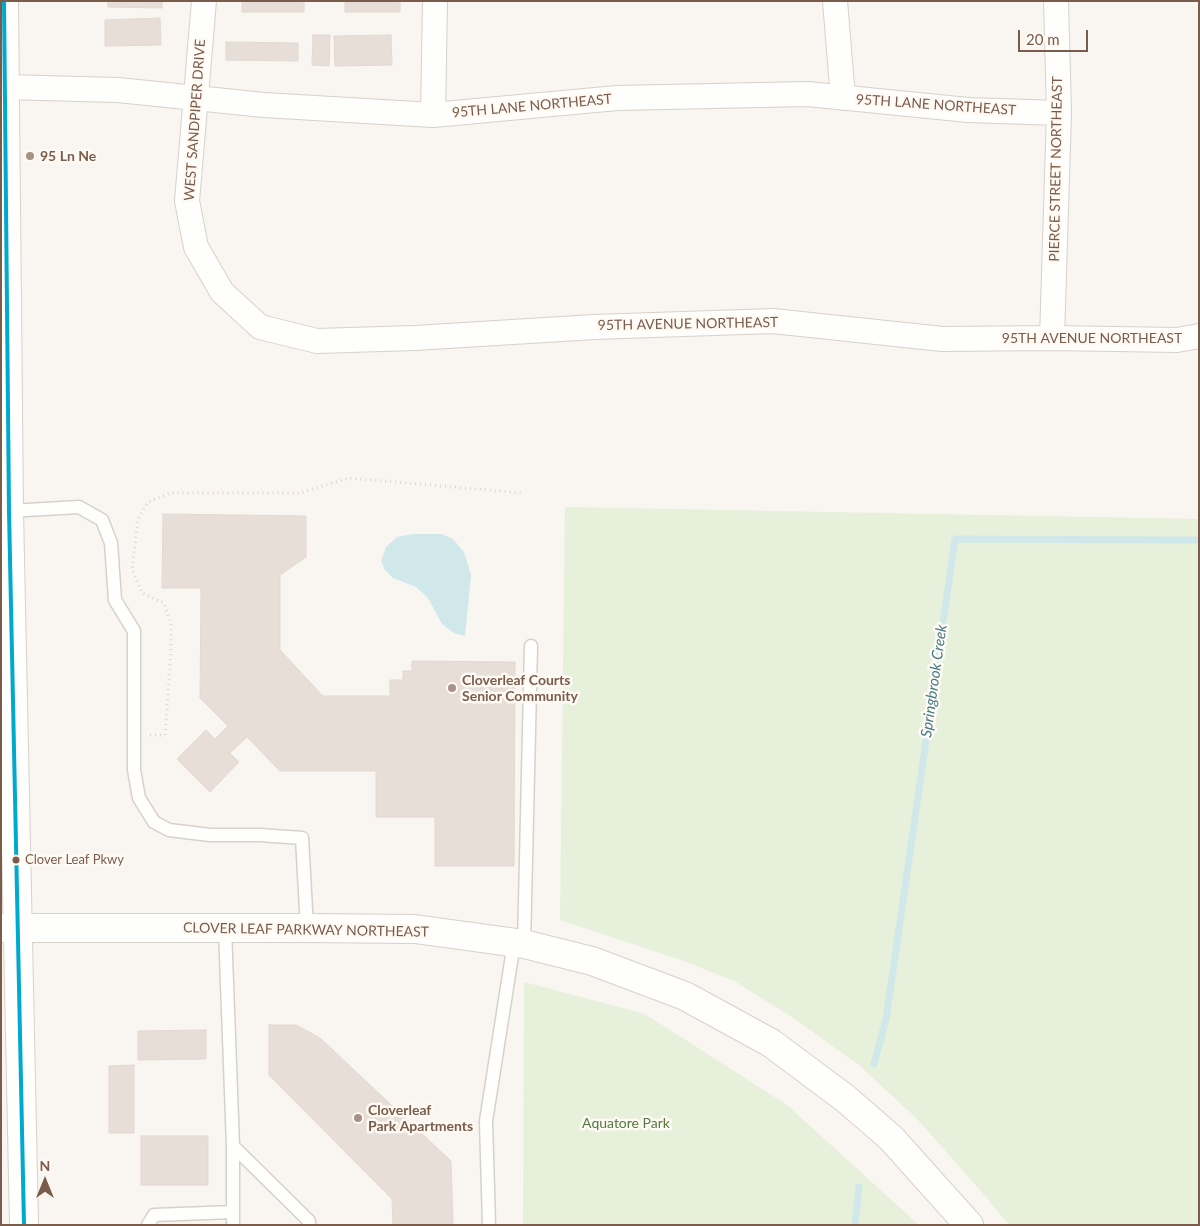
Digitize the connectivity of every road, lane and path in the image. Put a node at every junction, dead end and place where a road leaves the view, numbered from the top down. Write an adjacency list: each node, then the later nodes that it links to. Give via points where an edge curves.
1 (4, 1): 6 (street)
2 (204, 1): 7 (street, WEST SANDPIPER DRIVE)
3 (435, 1): 10 (street)
4 (835, 1): 8 (street)
5 (1056, 1): 9 (street, PIERCE STREET NORTHEAST)
6 (4, 87): 7 (street, 95TH LANE NORTHEAST, via 118,90); 11 (street)
7 (195, 98): 10 (street, 95TH LANE NORTHEAST); 12 (street, WEST SANDPIPER DRIVE, via 187,202 196,247)
8 (843, 98): 9 (street, 95TH LANE NORTHEAST, via 968,110); 10 (street, 95TH LANE NORTHEAST, via 808,94 617,98)
9 (1059, 113): 14 (street, PIERCE STREET NORTHEAST)
10 (433, 115)
11 (4, 281): 16 (street)
12 (222, 292): 14 (street, 95TH AVENUE NORTHEAST, via 260,327 317,341 773,320 942,339)
13 (1199, 336): 14 (street, 95TH AVENUE NORTHEAST, via 1177,340)
14 (1052, 338)
15 (522, 493): 18 (path, via 349,478 300,493 170,493 148,502 138,519 132,569 142,593 164,603 171,623 171,651 165,735)
16 (9, 511): 18 (lane, via 79,507 102,520 111,543 115,600 134,631); 19 (street)
17 (531, 646): 22 (lane)
18 (134, 734): 20 (lane, via 134,770 139,798 154,822 170,830 210,835 302,838)
19 (10, 928): 21 (street, CLOVER LEAF PARKWAY NORTHEAST); 25 (street)
20 (307, 928): 21 (street, CLOVER LEAF PARKWAY NORTHEAST); 22 (street, CLOVER LEAF PARKWAY NORTHEAST, via 415,930)
21 (225, 929): 23 (lane)
22 (519, 943): 28 (lane, via 486,1121); 29 (street, CLOVER LEAF PARKWAY NORTHEAST, via 592,961 685,996 771,1044 891,1138)
23 (232, 1146): 24 (lane); 27 (lane, via 309,1221)
24 (233, 1218): 26 (lane, via 154,1215)
25 (24, 1225)
26 (148, 1225)
27 (309, 1225)
28 (489, 1225)
29 (969, 1225)

